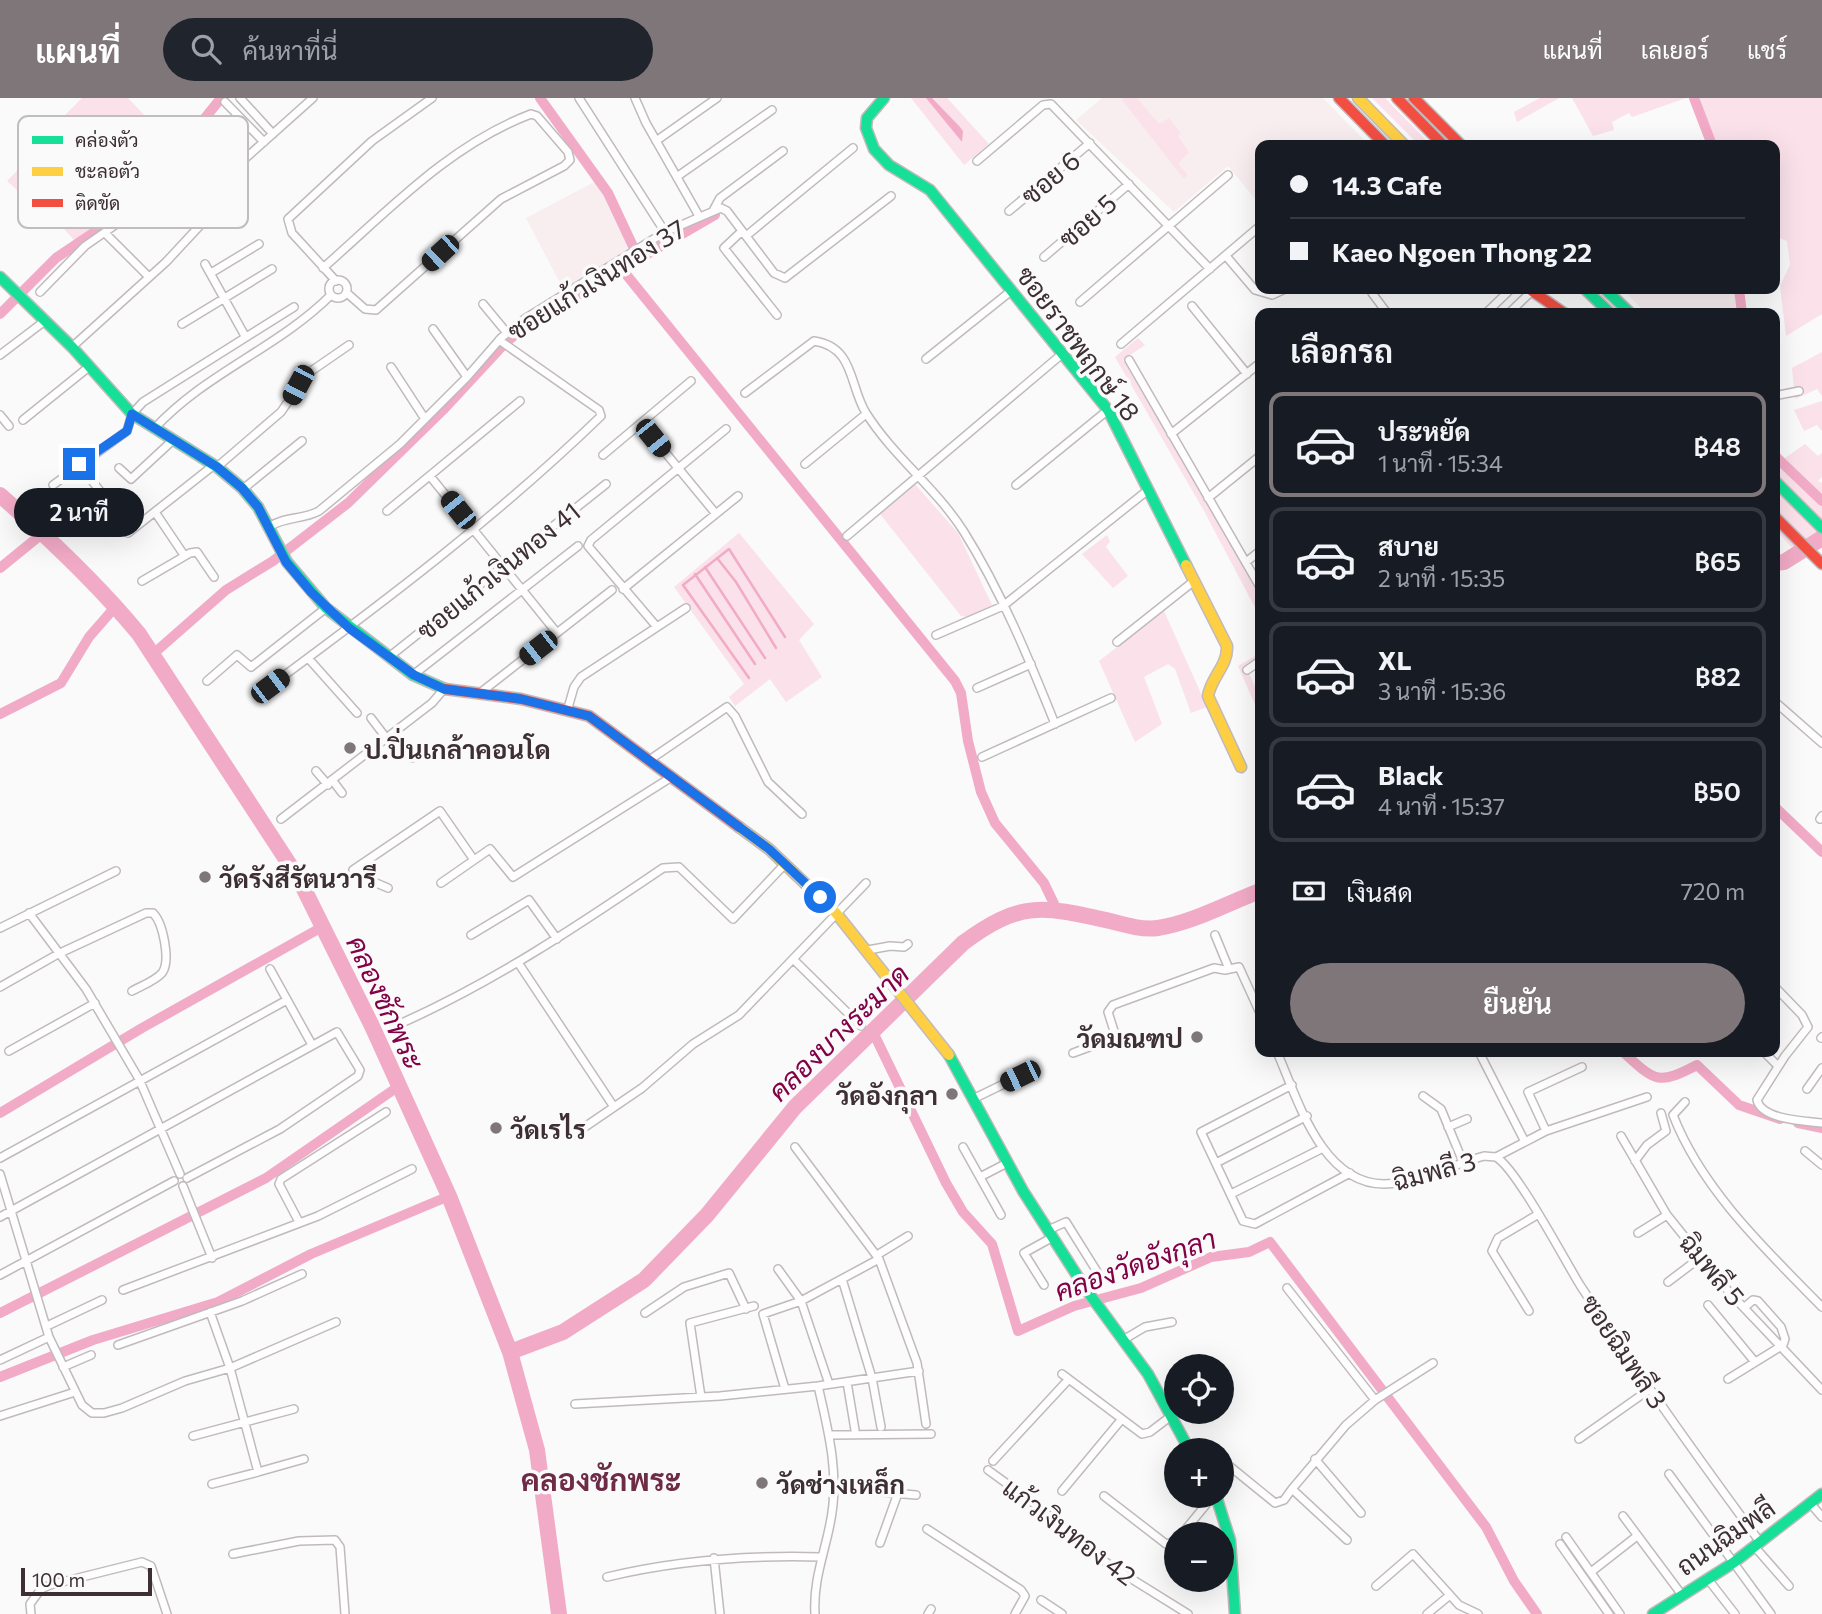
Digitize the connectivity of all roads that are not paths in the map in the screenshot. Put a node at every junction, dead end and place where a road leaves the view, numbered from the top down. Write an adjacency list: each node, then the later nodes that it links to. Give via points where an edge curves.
1 (240, 98): 17 (street)
2 (313, 98): 17 (street)
3 (432, 98): 48 (street, via 372,141 288,219 292,233)
4 (579, 98): 41 (street)
5 (635, 98): 23 (street)
6 (717, 98): 23 (street)
7 (884, 98): 56 (street, ซอยราชพฤกษ์ 18, via 867,118 874,149 930,190)
8 (1339, 98): 18 (street)
9 (1358, 98): 19 (street)
10 (1396, 98): 20 (street)
11 (1408, 98): 21 (street)
12 (1414, 98): 22 (street)
13 (225, 102): 15 (street)
14 (772, 110): 30 (street)
15 (239, 116)
16 (248, 126): 24 (street)
17 (272, 134): 24 (street)
18 (1380, 140)
19 (1399, 140)
20 (1438, 140)
21 (1448, 140)
22 (1456, 140)
23 (656, 141): 30 (street)
24 (264, 142): 28 (street)
25 (1090, 143): 29 (street, via 1051,104); 32 (street); 35 (street, ซอย 6)
26 (853, 148): 43 (street)
27 (783, 151): 34 (street, via 720,198)
28 (248, 156)
29 (978, 161)
30 (678, 176): 36 (street)
31 (1228, 176): 37 (street)
32 (1129, 184): 37 (street); 46 (street, ซอย 5)
33 (891, 196): 43 (street, ซอยแก้วเงินทอง 37, via 785,278 774,273)
34 (714, 209): 36 (street, ซอยแก้วเงินทอง 37); 43 (street, ซอยแก้วเงินทอง 37, via 727,211)
35 (1009, 211)
36 (699, 216): 41 (street, ซอยแก้วเงินทอง 37)
37 (1169, 226): 50 (street); 68 (street)
38 (112, 228): 42 (street)
39 (198, 228): 52 (street)
40 (1255, 230): 45 (street)
41 (665, 232): 83 (street, ซอยแก้วเงินทอง 37)
42 (105, 233): 52 (street); 57 (street, via 67,262)
43 (744, 233): 79 (street, via 724,248)
44 (259, 244): 51 (street)
45 (1226, 256): 50 (street); 55 (street)
46 (1044, 257)
47 (205, 264): 51 (street)
48 (323, 268): 53 (street); 58 (street, via 482,136 531,114 568,152 570,160 564,166 501,199 376,310 365,309)
49 (272, 269): 67 (street)
50 (1210, 269): 86 (street)
51 (211, 273): 67 (street)
52 (148, 276): 88 (street)
53 (336, 281): 58 (street, via 346,285); 66 (street, via 330,286)
54 (4, 284): 80 (street)
55 (1255, 290)
56 (1011, 291): 89 (street, ซอยราชพฤกษ์ 18); 91 (street)
57 (40, 292)
58 (347, 293): 66 (street, via 340,298)
59 (1506, 294): 72 (street)
60 (1527, 294): 73 (street)
61 (1535, 294): 74 (street)
62 (1537, 294): 75 (street)
63 (1551, 294): 76 (street)
64 (1590, 294): 77 (street)
65 (1610, 294): 78 (street)
66 (331, 295): 111 (street, via 307,319 176,405)
67 (224, 298): 81 (street); 84 (street)
68 (1080, 302)
69 (483, 304): 83 (street)
70 (1192, 306): 96 (street)
71 (294, 307): 84 (street)
72 (1491, 308)
73 (1514, 308)
74 (1548, 308)
75 (1557, 308)
76 (1565, 308)
77 (1605, 308)
78 (1625, 308)
79 (778, 315)
80 (46, 320): 88 (street); 90 (street)
81 (182, 324)
82 (433, 329): 97 (street)
83 (507, 333): 85 (street, ซอยแก้วเงินทอง 37)
84 (245, 336): 104 (street, via 154,394)
85 (499, 340): 97 (street, ซอยแก้วเงินทอง 37); 139 (street, via 602,414)
86 (1121, 344)
87 (349, 345): 120 (street, via 307,374 281,412)
88 (72, 347): 93 (street)
89 (1062, 354): 103 (street, ซอยราชพฤกษ์ 18); 123 (street)
90 (0, 355)
91 (926, 359)
92 (1129, 360): 113 (street)
93 (90, 366): 104 (street); 108 (street)
94 (391, 367): 107 (street)
95 (1255, 367): 96 (street)
96 (1247, 374): 113 (street)
97 (467, 377): 107 (street, ซอยแก้วเงินทอง 37)
98 (691, 381): 109 (street)
99 (1799, 391): 101 (street)
100 (744, 393): 105 (street, via 804,346 822,342 851,368)
101 (1780, 395)
102 (520, 401): 124 (street)
103 (1108, 410): 127 (street); 130 (street, ซอยราชพฤกษ์ 18)
104 (132, 414): 111 (street); 118 (street, via 127,431)
105 (866, 414): 119 (street); 123 (street)
106 (0, 415): 110 (street)
107 (425, 419): 138 (street, ซอยแก้วเงินทอง 37, via 319,511 285,518)
108 (23, 420)
109 (641, 423): 116 (street); 122 (street)
110 (9, 426)
111 (154, 429): 114 (street)
112 (726, 429): 122 (street)
113 (1171, 434): 133 (street)
114 (172, 441): 120 (street); 121 (street, via 131,479)
115 (302, 441): 129 (street)
116 (603, 455)
117 (1255, 460): 133 (street)
118 (79, 464): 126 (street); 131 (street)
119 (805, 464)
120 (216, 466): 129 (street); 135 (street)
121 (119, 468)
122 (678, 468): 136 (street); 153 (street, via 590,540 591,551)
123 (917, 475): 142 (street); 156 (street, via 964,532)
124 (430, 476): 134 (street); 139 (street)
125 (607, 484): 148 (street, ซอยแก้วเงินทอง 41)
126 (53, 485)
127 (1016, 485)
128 (1780, 486): 140 (street)
129 (243, 489): 138 (street)
130 (1148, 490): 152 (street, ซอยราชพฤกษ์ 18); 156 (street)
131 (103, 495)
132 (738, 496): 136 (street)
133 (1208, 498): 146 (street)
134 (387, 511)
135 (155, 512): 141 (street); 144 (street)
136 (716, 514): 153 (street)
137 (1780, 522): 147 (street)
138 (269, 527): 157 (street, via 286,562)
139 (472, 528): 148 (street); 160 (street)
140 (1822, 528)
141 (128, 534)
142 (848, 536)
143 (578, 546): 154 (street)
144 (184, 555): 149 (street, via 197,552); 151 (street)
145 (1255, 555): 146 (street)
146 (1246, 562): 150 (street)
147 (1822, 564)
148 (503, 566): 154 (street); 164 (street, ซอยแก้วเงินทอง 41)
149 (214, 577)
150 (1255, 578)
151 (142, 581)
152 (1194, 581): 163 (street); 186 (street, ซอยราชพฤกษ์ 18, via 1229,652 1208,696)
153 (623, 589): 159 (street)
154 (522, 590): 161 (street); 169 (street)
155 (612, 590): 161 (street)
156 (1003, 606): 162 (street); 166 (street)
157 (326, 608): 160 (street); 170 (street, via 251,667 237,655)
158 (686, 608): 159 (street)
159 (657, 627): 177 (street, via 581,677)
160 (349, 628): 164 (street); 165 (street)
161 (557, 633): 174 (street)
162 (936, 635)
163 (1117, 642)
164 (389, 657): 169 (street)
165 (308, 658): 171 (street); 178 (street)
166 (1031, 664): 172 (street); 180 (street)
167 (1255, 664): 168 (street)
168 (1247, 670)
169 (414, 675): 173 (street)
170 (207, 681)
171 (270, 686)
172 (977, 688)
173 (444, 689): 174 (street); 181 (street)
174 (480, 693): 177 (street)
175 (1111, 698): 180 (street)
176 (1780, 706): 182 (street)
177 (568, 708): 185 (street, via 607,727)
178 (357, 713)
179 (371, 718): 181 (street)
180 (1055, 724): 183 (street)
181 (391, 736): 184 (street); 189 (street)
182 (1822, 743)
183 (982, 757)
184 (412, 758)
185 (648, 761): 188 (street); 191 (street, via 727,708 736,716 768,782)
186 (1241, 767)
187 (316, 771): 189 (street)
188 (670, 778): 193 (street, via 513,877 491,849); 194 (street)
189 (330, 783): 190 (street); 192 (street)
190 (342, 793)
191 (802, 814)
192 (281, 819)
193 (474, 860): 196 (street); 198 (street, via 440,811 352,871)
194 (785, 864): 200 (street); 204 (street, via 733,919 684,871 673,866)
195 (116, 871): 199 (street)
196 (440, 883)
197 (866, 883): 200 (street)
198 (388, 888)
199 (29, 913): 201 (street); 207 (street)
200 (836, 913): 206 (street); 208 (street)
201 (0, 928)
202 (471, 935): 204 (street, via 529,900)
203 (1215, 935): 211 (street)
204 (557, 939): 209 (street)
205 (908, 944): 206 (street)
206 (868, 950): 235 (street, via 934,1031)
207 (58, 954): 212 (street); 213 (street, via 153,913 164,930 164,969); 217 (street)
208 (793, 959): 219 (street); 237 (street, via 739,1015 678,1055)
209 (519, 964): 218 (street, via 449,1003); 237 (street)
210 (270, 969): 215 (street)
211 (1229, 969): 216 (street, via 1237,966 1242,970); 222 (street, via 1214,968 1117,1003 1108,1012 1114,1038)
212 (0, 987)
213 (132, 991)
214 (1780, 992): 226 (street, via 1808,1027)
215 (287, 1000): 220 (street); 229 (street)
216 (1255, 1001)
217 (95, 1003): 221 (street); 229 (street)
218 (395, 1026)
219 (861, 1026)
220 (311, 1043): 244 (street); 264 (street, via 337,1032 357,1061 358,1076 280,1129)
221 (9, 1051)
222 (1073, 1053)
223 (1279, 1057): 231 (street, ฉิมพลี 3)
224 (1482, 1057): 248 (street)
225 (1769, 1057): 226 (street)
226 (1778, 1066): 242 (street, via 1758,1100 1761,1110)
227 (1582, 1067): 245 (street, via 1528,1092)
228 (1822, 1068): 232 (street)
229 (139, 1079): 244 (street); 254 (street)
230 (1023, 1079): 235 (street, via 1020,1076)
231 (1292, 1085): 240 (street, ฉิมพลี 3); 258 (street, via 1202,1131)
232 (1807, 1089)
233 (1423, 1096): 243 (street, via 1438,1104)
234 (1647, 1097): 245 (street)
235 (973, 1099): 257 (street)
236 (1685, 1102): 292 (street, via 1673,1115 1718,1192)
237 (614, 1107): 246 (street)
238 (386, 1112): 271 (street, via 281,1179 279,1184)
239 (1661, 1113): 255 (street, via 1667,1130)
240 (1307, 1116): 251 (street, ฉิมพลี 3); 258 (street)
241 (1467, 1119): 243 (street)
242 (1822, 1123)
243 (1448, 1128): 256 (street)
244 (159, 1129): 264 (street); 266 (street)
245 (1546, 1132): 248 (street)
246 (573, 1135)
247 (1621, 1136): 255 (street, ฉิมพลี 5)
248 (1524, 1140): 253 (street)
249 (795, 1147): 276 (street)
250 (963, 1147): 263 (street)
251 (1323, 1148): 261 (street, ฉิมพลี 3); 265 (street)
252 (1805, 1151): 259 (street)
253 (1496, 1157): 256 (street, ฉิมพลี 3); 268 (street, ซอยฉิมพลี 3, via 1513,1174)
254 (0, 1158)
255 (1635, 1161): 269 (street, ฉิมพลี 5)
256 (1463, 1162): 261 (street, ฉิมพลี 3, via 1383,1184)
257 (1007, 1163): 263 (street); 272 (street)
258 (1216, 1163): 265 (street)
259 (1822, 1165)
260 (412, 1169): 271 (street)
261 (1350, 1173): 265 (street, via 1255,1224 1243,1221)
262 (0, 1174): 266 (street)
263 (980, 1177): 267 (street)
264 (181, 1180): 277 (street); 278 (street)
265 (1231, 1194)
266 (12, 1211): 270 (street); 278 (street)
267 (1001, 1215)
268 (1537, 1215): 293 (street, via 1497,1238 1492,1251); 316 (street, ซอยฉิมพลี 3)
269 (1667, 1215): 273 (street); 275 (street, ฉิมพลี 5)
270 (0, 1217)
271 (299, 1222): 277 (street)
272 (1050, 1233): 282 (street, via 1066,1222); 285 (street, via 1024,1253); 300 (street)
273 (1638, 1233)
274 (908, 1236): 276 (street)
275 (1700, 1256): 284 (street); 291 (street, ฉิมพลี 5)
276 (878, 1257): 283 (street); 309 (street)
277 (212, 1258): 287 (street)
278 (27, 1260): 281 (street); 298 (street)
279 (778, 1269): 289 (street)
280 (302, 1274): 294 (street)
281 (0, 1275)
282 (1101, 1278)
283 (842, 1279): 289 (street); 310 (street)
284 (1668, 1282)
285 (1044, 1285)
286 (1287, 1288): 319 (street)
287 (123, 1290)
288 (102, 1300): 298 (street)
289 (801, 1301): 313 (street); 315 (street, via 766,1310 762,1318)
290 (1708, 1305): 305 (street)
291 (1745, 1307): 302 (street, ฉิมพลี 5); 302 (street, via 1758,1301 1785,1334)
292 (1822, 1307)
293 (1529, 1311)
294 (210, 1312): 301 (street); 308 (street)
295 (645, 1313): 320 (street, via 684,1287 729,1273 750,1308 690,1323)
296 (336, 1322): 308 (street)
297 (1172, 1322): 300 (street, via 1146,1327)
298 (47, 1326): 299 (street)
299 (49, 1336): 304 (street); 307 (street)
300 (1124, 1340): 321 (street)
301 (118, 1345)
302 (1783, 1345): 305 (street); 317 (street, ฉิมพลี 5)
303 (91, 1355): 307 (street)
304 (0, 1360)
305 (1755, 1362): 311 (street)
306 (1433, 1363): 319 (street)
307 (63, 1367): 318 (street)
308 (230, 1368): 318 (street, via 104,1413 92,1413); 327 (street)
309 (919, 1371): 310 (street); 328 (street)
310 (872, 1378): 312 (street); 329 (street)
311 (1728, 1379)
312 (847, 1382): 313 (street); 330 (street)
313 (829, 1384): 314 (street)
314 (818, 1386): 315 (street); 332 (street)
315 (785, 1389): 320 (street)
316 (1650, 1389): 334 (street); 364 (street, ซอยฉิมพลี 3)
317 (1822, 1390)
318 (75, 1391): 324 (street)
319 (1380, 1396): 336 (street)
320 (701, 1397): 322 (street)
321 (1164, 1403)
322 (575, 1404)
323 (294, 1409): 327 (street)
324 (0, 1416)
325 (1121, 1420): 326 (street, via 1146,1435); 337 (street, via 1065,1377); 345 (street)
326 (1164, 1421)
327 (243, 1422): 333 (street); 340 (street)
328 (926, 1424)
329 (881, 1427)
330 (855, 1430)
331 (931, 1434): 332 (street)
332 (830, 1435): 343 (street)
333 (193, 1436)
334 (1579, 1438)
335 (304, 1459): 340 (street)
336 (1315, 1459): 344 (street); 353 (street)
337 (993, 1461)
338 (988, 1470): 385 (street, แก้วเงินทอง 42, via 1114,1568)
339 (1234, 1470): 344 (street, via 1275,1503)
340 (258, 1472): 342 (street)
341 (1669, 1474): 368 (street)
342 (212, 1484)
343 (835, 1488): 346 (street); 366 (street)
344 (1292, 1489): 360 (street)
345 (1062, 1491)
346 (898, 1493): 348 (street); 362 (street)
347 (1822, 1494): 350 (street, ถนนฉิมพลี)
348 (916, 1495)
349 (1104, 1496): 361 (street)
350 (1810, 1503): 355 (street); 364 (street, ถนนฉิมพลี)
351 (1204, 1508): 356 (street)
352 (1219, 1508): 386 (street, via 1231,1535)
353 (1360, 1513)
354 (1623, 1516): 358 (street)
355 (1822, 1517)
356 (1192, 1522)
357 (927, 1529): 383 (street, via 1021,1590 1025,1597)
358 (1637, 1536): 369 (street); 375 (street)
359 (1566, 1537): 369 (street)
360 (1347, 1540)
361 (1164, 1542)
362 (880, 1543)
363 (1560, 1544): 389 (street)
364 (1757, 1544): 368 (street, ถนนฉิมพลี); 373 (street, ซอยฉิมพลี 3)
365 (233, 1554): 380 (street, via 299,1541 335,1540 340,1547)
366 (820, 1557): 367 (street); 382 (street)
367 (714, 1558): 370 (street); 381 (street)
368 (1733, 1563): 371 (street, ถนนฉิมพลี); 392 (street)
369 (1591, 1572): 390 (street)
370 (607, 1577)
371 (1707, 1578): 375 (street, ถนนฉิมพลี); 391 (street)
372 (1376, 1586): 374 (street, via 1413,1554)
373 (1789, 1586)
374 (1450, 1595): 387 (street); 388 (street)
375 (1682, 1595): 377 (street, ถนนฉิมพลี)
376 (1041, 1600): 384 (street)
377 (1656, 1613)
378 (31, 1614): 379 (street, via 30,1604 41,1589 142,1562 151,1566)
379 (167, 1614)
380 (345, 1614)
381 (720, 1614)
382 (815, 1614)
383 (1015, 1614)
384 (1062, 1614)
385 (1188, 1614)
386 (1236, 1614)
387 (1427, 1614)
388 (1478, 1614)
389 (1609, 1614)
390 (1620, 1614)
391 (1735, 1614)
392 (1771, 1614)

